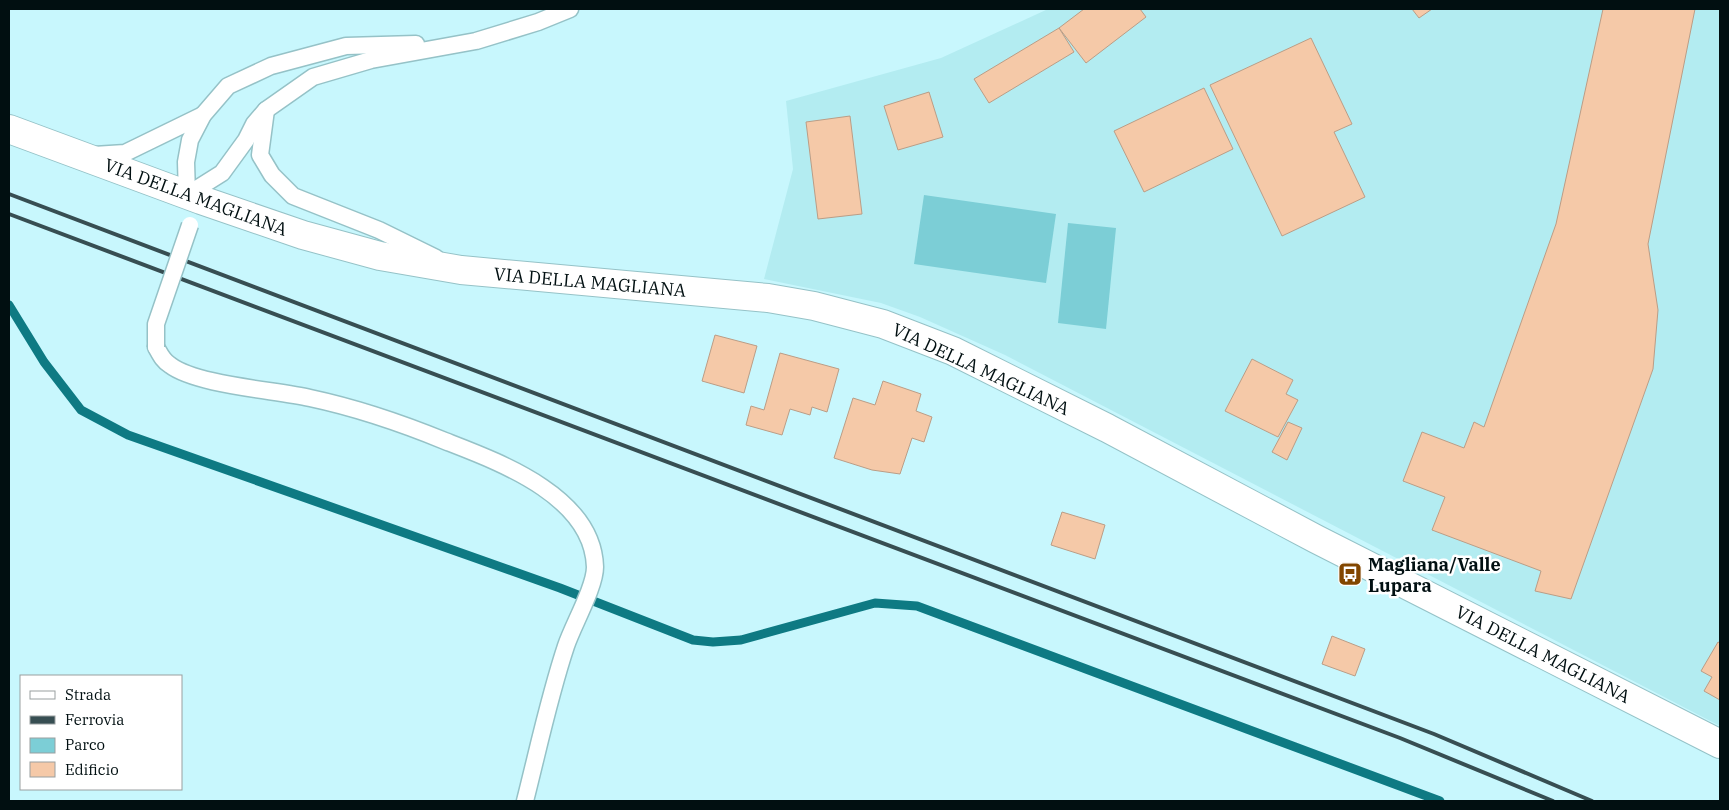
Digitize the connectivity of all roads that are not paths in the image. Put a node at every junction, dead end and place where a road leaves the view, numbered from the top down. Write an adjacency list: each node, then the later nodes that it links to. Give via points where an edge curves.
1 (570, 9): 2 (lane, via 476,41)
2 (449, 45): 3 (lane, via 371,60 313,77); 4 (lane, via 371,44 307,55 271,66 228,86)
3 (266, 110): 7 (lane, via 222,173); 8 (lane, via 260,154 272,175 293,196 379,230)
4 (203, 114): 6 (lane, via 125,153); 7 (lane, via 190,140 186,162)
5 (9, 129): 6 (main road, VIA DELLA MAGLIANA)
6 (81, 155): 7 (main road, VIA DELLA MAGLIANA)
7 (194, 197): 8 (main road, VIA DELLA MAGLIANA, via 356,250); 10 (lane, bridge, via 190,225 156,324 156,347 168,364 189,376 310,398 368,413 495,460 555,496 578,521 590,544 595,567 557,676)
8 (461, 270): 9 (main road, VIA DELLA MAGLIANA, via 747,296 814,306 902,330 972,360 1107,428 1316,539)
9 (1720, 744)
10 (525, 801)

